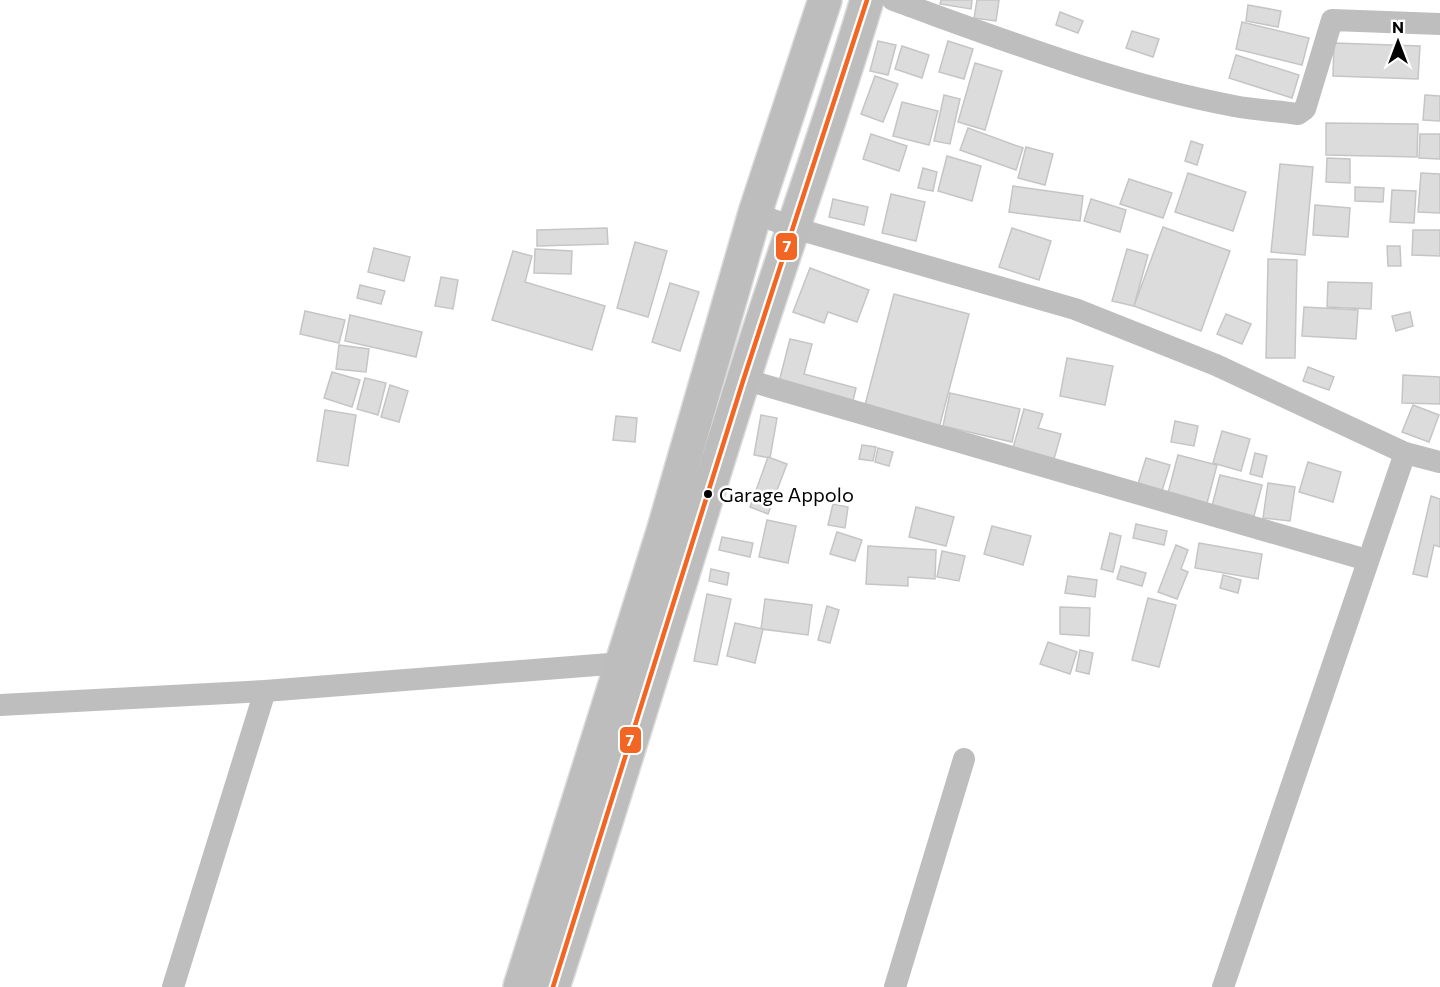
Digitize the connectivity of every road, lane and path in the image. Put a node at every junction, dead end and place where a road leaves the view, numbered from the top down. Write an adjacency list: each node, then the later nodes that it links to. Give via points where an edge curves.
1 (825, 0): 5 (main road)
2 (867, 0): 6 (main road)
3 (893, 0): 4 (street, via 1150,86 1235,106 1298,114 1305,109 1332,20)
4 (1440, 24)
5 (755, 213): 6 (street); 11 (main road)
6 (794, 228): 7 (main road); 8 (street, via 1076,309 1216,365)
7 (743, 379): 10 (street); 12 (main road)
8 (1405, 453): 9 (street); 10 (street)
9 (1440, 462)
10 (1367, 560): 20 (street)
11 (622, 663): 12 (street); 13 (street); 17 (main road)
12 (654, 671): 18 (main road)
13 (265, 692): 14 (street); 16 (street)
14 (0, 705)
15 (964, 759): 19 (street)
16 (173, 987)
17 (520, 987)
18 (553, 987)
19 (896, 987)
20 (1223, 987)

